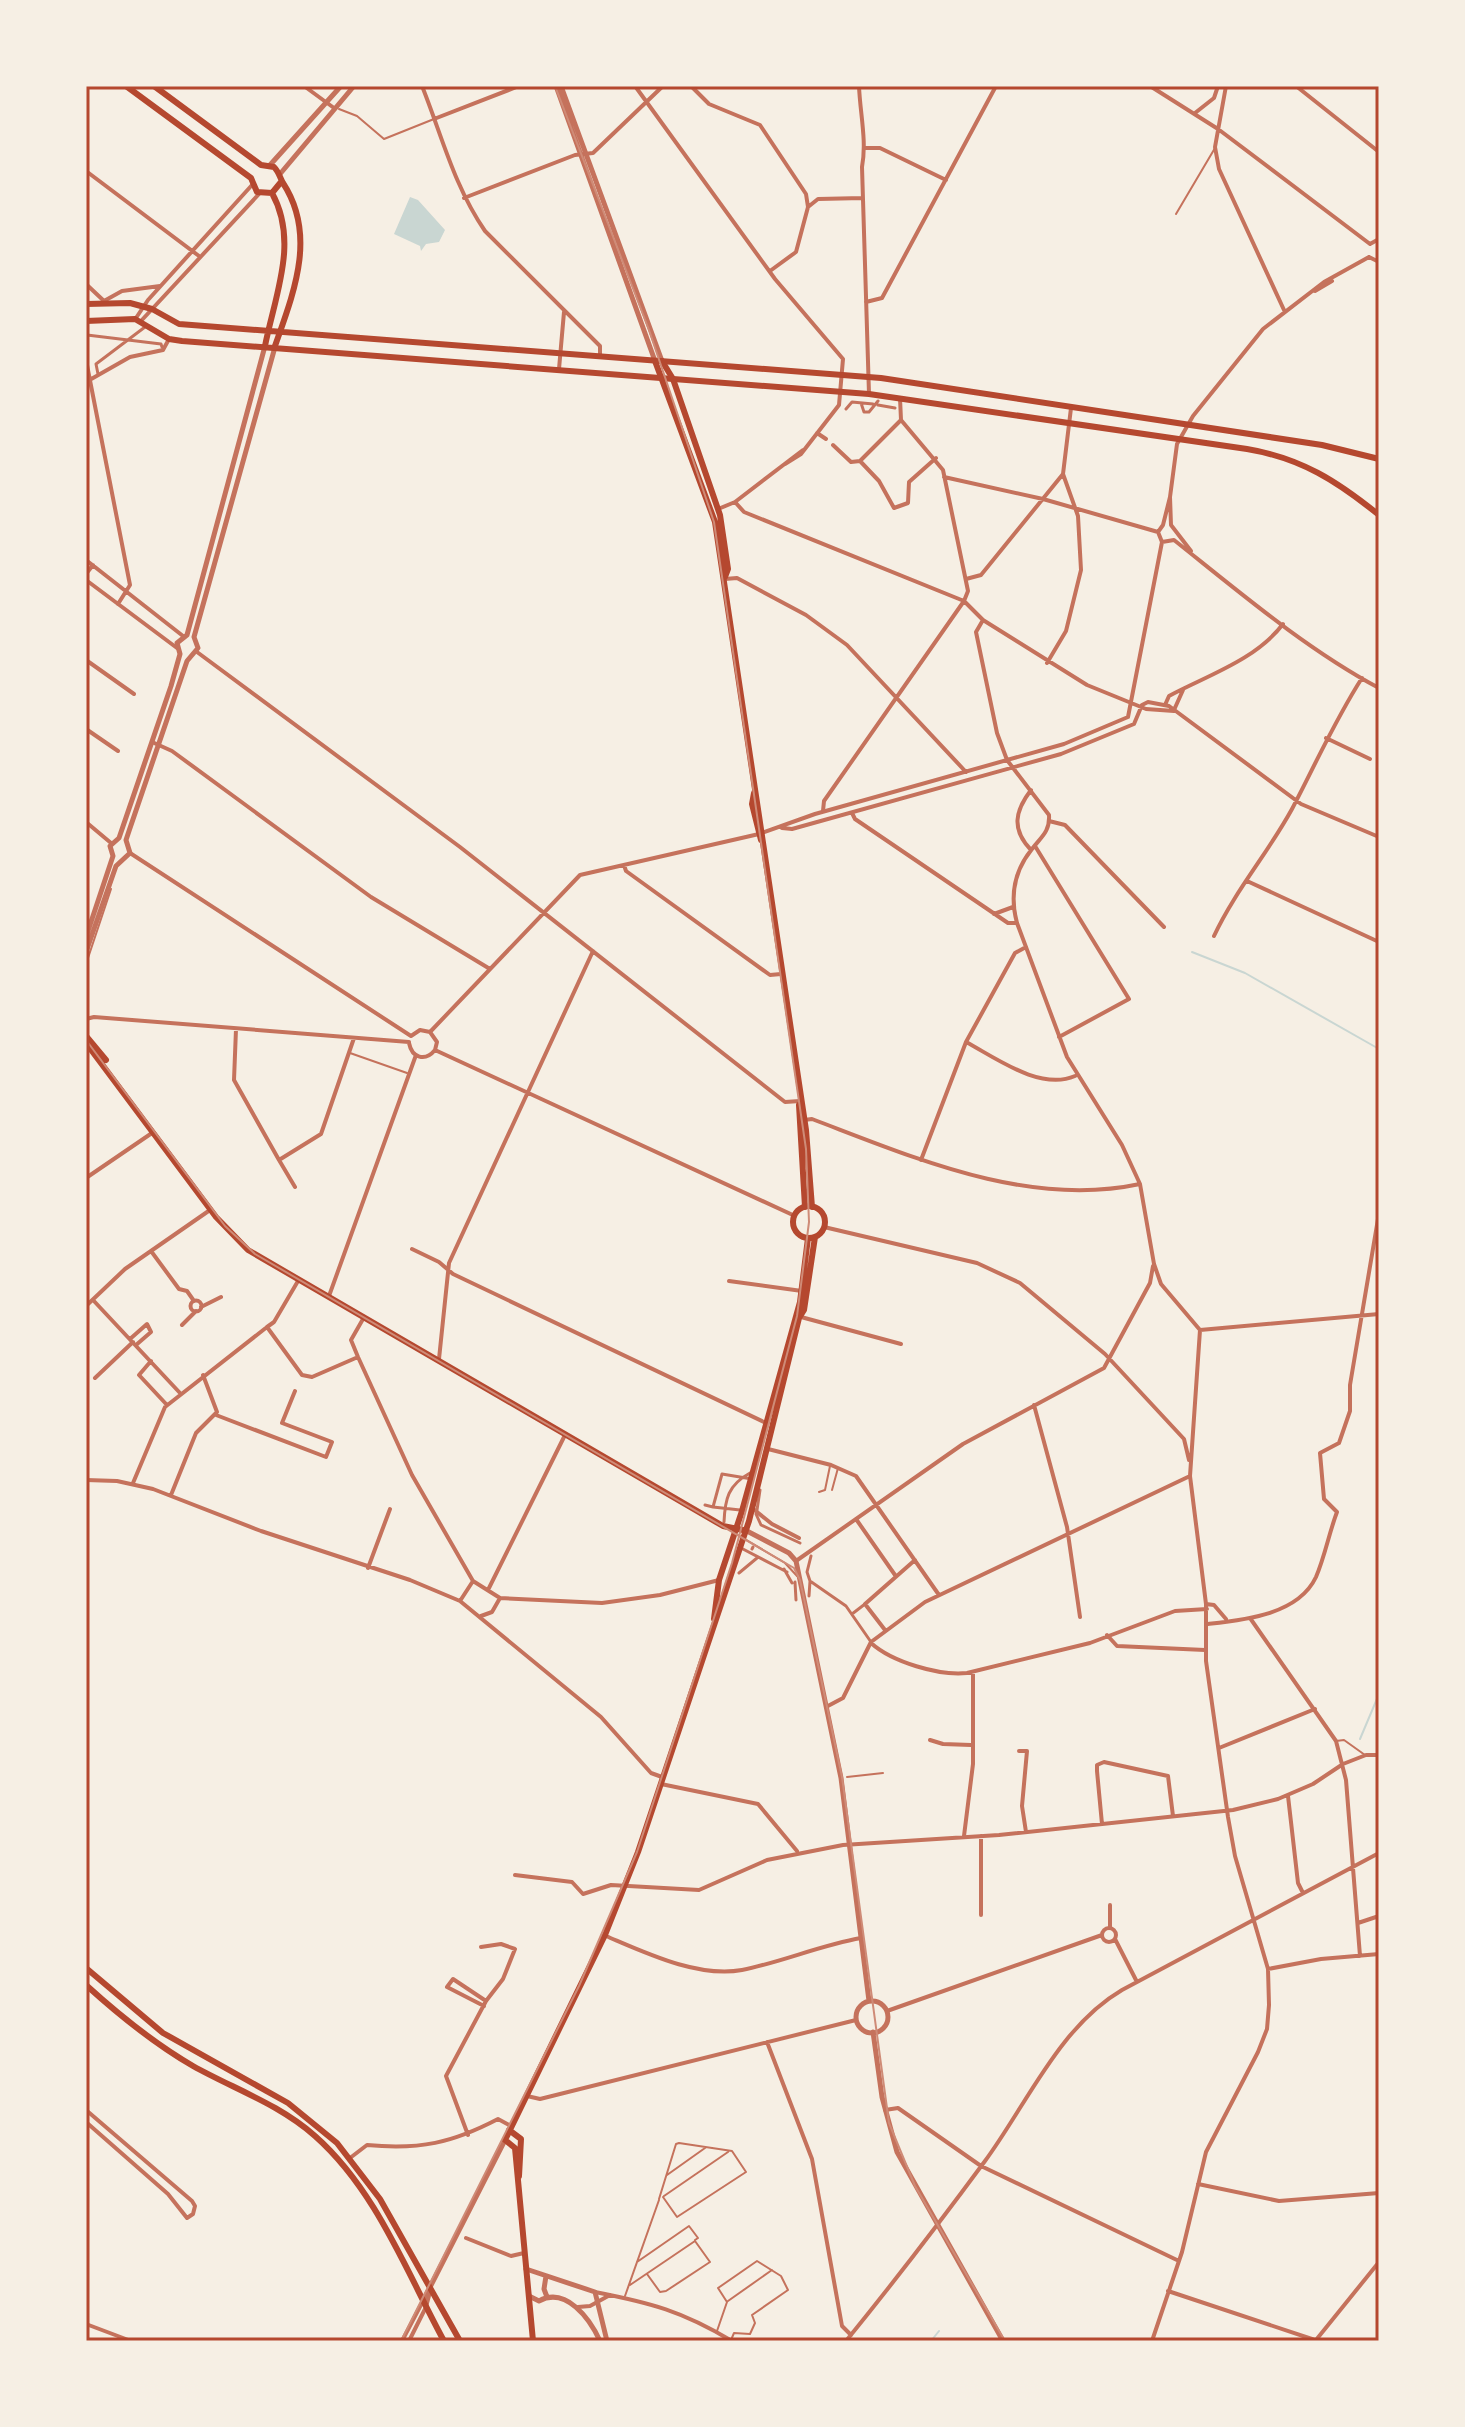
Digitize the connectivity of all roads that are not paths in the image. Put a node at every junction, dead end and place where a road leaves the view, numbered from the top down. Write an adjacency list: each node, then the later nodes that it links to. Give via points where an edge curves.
1 (154, 86): 28 (main road)
2 (304, 86): 19 (street)
3 (341, 86): 19 (street)
4 (354, 86): 20 (street)
5 (422, 86): 22 (street)
6 (519, 86): 22 (street)
7 (558, 86): 27 (street)
8 (635, 86): 18 (street)
9 (663, 86): 18 (street)
10 (691, 86): 36 (street, via 709,104 760,125)
11 (859, 86): 25 (street)
12 (996, 86): 32 (street)
13 (1150, 86): 21 (street)
14 (1218, 86): 21 (street, via 1214,98)
15 (1226, 86): 23 (street)
16 (1296, 86): 26 (street)
17 (130, 87): 33 (main road)
18 (647, 102): 27 (street, via 593,153); 48 (street)
19 (326, 103): 20 (street); 29 (street)
20 (334, 108): 22 (lane, via 357,116 384,139); 31 (street)
21 (1195, 113): 23 (street)
22 (434, 119): 37 (street)
23 (1218, 129): 24 (street); 43 (street)
24 (1215, 147): 41 (lane); 57 (street, via 1228,191)
25 (866, 148): 32 (street, via 880,148); 38 (street)
26 (1379, 152)
27 (583, 154): 37 (street); 76 (street)
28 (261, 165): 29 (main road); 33 (main road)
29 (270, 165): 31 (main road)
30 (86, 171): 44 (street)
31 (280, 178): 35 (main road); 63 (main road, via 294,201 302,248)
32 (946, 180): 52 (street, via 882,298)
33 (251, 182): 34 (main road); 44 (street)
34 (260, 193): 35 (main road); 45 (street)
35 (272, 193): 62 (main road, via 284,216 286,252)
36 (806, 194): 39 (street); 40 (street)
37 (464, 198): 56 (street, via 485,231)
38 (863, 198): 39 (street); 52 (street)
39 (818, 199): 40 (street)
40 (808, 207): 48 (street, via 796,252)
41 (1176, 214)
42 (1379, 239): 43 (street)
43 (1370, 244): 46 (street)
44 (193, 251): 45 (street); 50 (street)
45 (199, 256): 55 (street)
46 (1369, 257): 47 (street); 57 (street)
47 (1379, 262)
48 (770, 271): 80 (street, via 840,353)
49 (86, 284): 51 (street)
50 (160, 286): 51 (street, via 122,291); 54 (street)
51 (104, 301): 53 (main road); 54 (main road)
52 (866, 302): 81 (street)
53 (86, 304)
54 (142, 306): 55 (main road); 59 (street)
55 (152, 309): 59 (street); 62 (main road, via 179,324)
56 (564, 310): 58 (street); 61 (street)
57 (1284, 310): 94 (street)
58 (573, 320): 61 (street); 73 (street, via 600,346)
59 (140, 322): 60 (main road); 66 (main road); 67 (street)
60 (89, 323): 64 (street)
61 (564, 327): 72 (street)
62 (268, 330): 63 (main road); 69 (main road)
63 (280, 331): 68 (main road); 70 (main road)
64 (94, 334): 65 (street); 67 (street)
65 (87, 335)
66 (169, 339): 69 (main road); 83 (street, via 163,350 130,357)
67 (126, 340): 71 (street); 78 (street, via 96,364)
68 (424, 344): 72 (main road); 74 (main road)
69 (265, 346): 70 (main road); 79 (street)
70 (275, 346): 74 (main road); 79 (street)
71 (162, 347)
72 (559, 354): 73 (main road); 77 (street)
73 (600, 357): 76 (main road)
74 (423, 358): 77 (main road)
75 (86, 361): 83 (street)
76 (658, 361): 80 (main road); 82 (main road)
77 (559, 369): 82 (main road)
78 (98, 374)
79 (262, 374): 126 (street); 127 (street)
80 (842, 375): 81 (main road); 84 (street)
81 (868, 377): 85 (street); 89 (main road)
82 (669, 378): 84 (main road); 108 (main road)
83 (88, 381): 121 (street)
84 (840, 392): 85 (main road); 95 (street, via 839,405)
85 (869, 394): 86 (main road)
86 (900, 398): 92 (street); 93 (main road)
87 (861, 403): 88 (street); 88 (street, via 869,412); 90 (street, via 852,402)
88 (876, 403): 91 (street, via 892,407)
89 (1071, 408): 93 (street); 94 (main road)
90 (846, 409)
91 (891, 415)
92 (901, 420): 99 (street); 101 (street)
93 (1069, 423): 97 (main road); 102 (street)
94 (1188, 425): 97 (street); 100 (main road)
95 (817, 433): 96 (street); 106 (street)
96 (826, 439)
97 (1180, 439): 104 (street); 109 (main road, via 1291,458 1331,478)
98 (833, 445): 101 (street, via 851,462)
99 (936, 458): 101 (street, via 909,482 908,503 894,508); 103 (street)
100 (1379, 459)
101 (860, 461)
102 (1063, 474): 105 (street); 107 (street)
103 (944, 477): 105 (street); 119 (street)
104 (1170, 497): 110 (street); 111 (street)
105 (1043, 499): 107 (street); 119 (street, via 981,575)
106 (735, 502): 108 (street); 122 (street, via 744,512)
107 (1074, 508): 112 (street); 132 (street, via 1081,551 1079,591 1066,631)
108 (715, 509): 118 (main road)
109 (1379, 515)
110 (1163, 525): 111 (street); 112 (street)
111 (1171, 525): 113 (street)
112 (1158, 532): 114 (street)
113 (1175, 538): 114 (street); 125 (street)
114 (1162, 542): 138 (street)
115 (86, 560): 116 (street)
116 (93, 565): 117 (street); 121 (street)
117 (86, 574)
118 (725, 579): 137 (street, via 737,578 820,625 854,650); 157 (main road)
119 (966, 579): 122 (street)
120 (86, 580): 123 (street)
121 (127, 590): 123 (street); 126 (street)
122 (964, 601): 124 (street); 137 (street)
123 (118, 604): 128 (street)
124 (983, 620): 132 (street); 147 (street, via 976,632)
125 (1283, 624): 133 (street); 135 (street, via 1239,659)
126 (185, 636): 127 (street); 128 (street)
127 (194, 637): 129 (street)
128 (178, 651): 130 (street); 144 (street)
129 (197, 652): 130 (street); 168 (street)
130 (189, 658): 144 (street)
131 (86, 660): 136 (street)
132 (1047, 663): 138 (street)
133 (1362, 678): 134 (street); 143 (street)
134 (1379, 688)
135 (1183, 690): 140 (street, via 1169,696); 141 (street)
136 (134, 694)
137 (896, 694): 149 (street); 152 (street, via 824,801)
138 (1133, 701): 139 (street); 147 (street, via 1128,717 1109,727)
139 (1142, 705): 140 (street); 141 (street); 148 (street, via 1137,720 1121,731)
140 (1165, 705): 141 (street)
141 (1171, 712): 151 (street)
142 (86, 729): 145 (street)
143 (1326, 738): 146 (street); 151 (street)
144 (155, 743): 159 (street); 179 (street, via 383,905)
145 (118, 751)
146 (1370, 759)
147 (1007, 760): 148 (street); 149 (street)
148 (1012, 768): 150 (street); 153 (street)
149 (966, 772): 152 (street)
150 (1031, 790): 154 (street, via 1046,807); 161 (street, via 1017,810 1017,820 1019,835)
151 (1295, 800): 158 (street); 165 (street)
152 (823, 811): 156 (street)
153 (852, 813): 156 (street); 169 (street)
154 (1049, 821): 161 (street); 171 (street, via 1065,825)
155 (86, 822): 160 (street)
156 (780, 828): 157 (street)
157 (760, 834): 164 (street); 180 (main road)
158 (1379, 837)
159 (123, 839): 160 (street); 162 (street)
160 (111, 843): 163 (street)
161 (1033, 848): 167 (street, via 1015,882); 186 (street, via 1129,999)
162 (130, 853): 163 (street); 182 (street)
163 (116, 858): 166 (street); 173 (street)
164 (624, 865): 168 (street, via 580,875); 180 (street, via 770,975)
165 (1247, 881): 172 (street); 174 (street)
166 (109, 885): 177 (street); 178 (lane)
167 (1013, 907): 169 (street); 170 (street)
168 (544, 912): 176 (street); 179 (street)
169 (994, 914): 170 (street)
170 (1017, 923): 175 (street)
171 (1164, 927)
172 (1214, 936)
173 (86, 937)
174 (1379, 942)
175 (1026, 947): 186 (street); 190 (street, via 1015,953)
176 (593, 951): 198 (street); 199 (street, via 785,1102)
177 (86, 952)
178 (86, 964)
179 (490, 969): 184 (street)
180 (781, 974): 199 (main road)
181 (86, 1019): 183 (street)
182 (394, 1026): 188 (street); 189 (street)
183 (236, 1029): 187 (street); 202 (street, via 234,1080)
184 (430, 1032): 188 (street, via 420,1030); 192 (street, via 436,1038)
185 (86, 1036): 197 (main road)
186 (1059, 1037): 196 (street)
187 (354, 1038): 189 (street); 193 (street)
188 (410, 1039): 189 (street); 194 (street)
189 (390, 1041)
190 (966, 1042): 196 (street, via 1027,1073 1052,1079); 203 (street)
191 (86, 1043): 197 (main road)
192 (435, 1050): 194 (street, via 427,1057); 198 (street)
193 (350, 1053): 195 (lane); 202 (street, via 321,1134)
194 (416, 1055): 195 (street)
195 (408, 1073): 223 (street)
196 (1076, 1076): 205 (street, via 1122,1145)
197 (121, 1088): 201 (main road)
198 (527, 1092): 210 (street); 216 (street)
199 (800, 1101): 200 (main road)
200 (801, 1120): 203 (street, via 812,1119); 207 (main road)
201 (153, 1132): 204 (street); 208 (main road)
202 (279, 1160): 206 (street)
203 (921, 1160): 205 (street, via 1036,1186)
204 (86, 1178)
205 (1140, 1184): 215 (street)
206 (295, 1187)
207 (808, 1207): 210 (main road); 211 (main road, via 823,1215)
208 (210, 1210): 214 (street); 217 (main road, via 248,1250)
209 (1379, 1213): 227 (street)
210 (795, 1216): 212 (main road, via 797,1232)
211 (824, 1227): 212 (main road); 237 (street, via 977,1263 1003,1274 1038,1296)
212 (812, 1238): 221 (main road)
213 (412, 1249): 216 (street)
214 (151, 1251): 224 (street); 226 (street, via 179,1289 187,1291 194,1301 191,1307)
215 (1154, 1264): 219 (street); 220 (street)
216 (447, 1267): 239 (street, via 442,1353); 247 (street)
217 (298, 1281): 223 (main road); 232 (street)
218 (729, 1281): 221 (street)
219 (1150, 1283): 220 (street); 237 (street)
220 (1161, 1284): 233 (street)
221 (805, 1292): 229 (main road)
222 (221, 1297): 226 (street)
223 (328, 1298): 230 (main road)
224 (93, 1300): 225 (street); 234 (street)
225 (86, 1306)
226 (199, 1309): 231 (street)
227 (1362, 1314): 228 (street); 233 (street); 300 (street, via 1343,1436 1320,1453 1324,1499 1337,1512 1315,1578 1300,1600)
228 (1379, 1314)
229 (797, 1316): 235 (street); 247 (main road)
230 (363, 1319): 236 (street, via 351,1340); 239 (main road)
231 (182, 1325)
232 (267, 1327): 236 (street, via 307,1377); 240 (street)
233 (1200, 1330): 249 (street)
234 (133, 1342): 234 (street, via 151,1332 147,1324); 238 (street); 241 (street)
235 (901, 1344)
236 (358, 1357): 288 (street, via 412,1475)
237 (1110, 1360): 245 (street); 250 (street)
238 (151, 1361): 243 (street); 244 (street, via 139,1375)
239 (437, 1362): 248 (main road)
240 (203, 1375): 243 (street); 246 (street)
241 (95, 1378)
242 (295, 1391): 246 (street, via 282,1423 332,1442 326,1457)
243 (180, 1393): 244 (street)
244 (167, 1405): 258 (street)
245 (1034, 1405): 263 (street, via 963,1444); 273 (street)
246 (216, 1415): 262 (street, via 196,1433)
247 (770, 1424): 251 (main road)
248 (565, 1435): 271 (main road); 289 (street)
249 (1193, 1437): 250 (street); 252 (street)
250 (1184, 1439): 252 (street)
251 (763, 1448): 253 (street); 254 (main road); 269 (main road)
252 (1190, 1463): 255 (street)
253 (834, 1466): 260 (lane); 261 (lane, via 825,1490); 263 (street, via 856,1476)
254 (751, 1476): 256 (street); 272 (main road)
255 (1190, 1476): 273 (street); 296 (street)
256 (743, 1477): 265 (street, via 722,1474); 266 (street, via 725,1497)
257 (86, 1480): 258 (street)
258 (133, 1483): 262 (street)
259 (760, 1490): 269 (street)
260 (832, 1490)
261 (819, 1492)
262 (171, 1496): 281 (street)
263 (876, 1504): 270 (street); 279 (street)
264 (705, 1505): 265 (street)
265 (713, 1507): 266 (street)
266 (725, 1508): 268 (street); 271 (street)
267 (390, 1509): 281 (street)
268 (740, 1510)
269 (754, 1511): 272 (main road); 274 (street); 274 (street, via 761,1528)
270 (856, 1519): 280 (street); 284 (street)
271 (724, 1524): 272 (main road)
272 (739, 1532): 280 (street, via 760,1536); 282 (lane); 286 (main road); 306 (main road)
273 (1068, 1533): 290 (street); 299 (street)
274 (800, 1541): 276 (street)
275 (752, 1548): 278 (street, via 742,1549)
276 (806, 1549)
277 (811, 1556): 285 (street)
278 (757, 1558): 282 (street); 283 (street)
279 (915, 1560): 284 (street); 290 (street)
280 (796, 1561): 282 (lane); 287 (street)
281 (368, 1568): 294 (street)
282 (787, 1569): 287 (street)
283 (739, 1573)
284 (895, 1575): 295 (street)
285 (810, 1579): 287 (street); 291 (street); 297 (street)
286 (719, 1580): 292 (street, via 602,1603); 306 (main road)
287 (797, 1580): 293 (street); 309 (street)
288 (473, 1581): 289 (street); 294 (street)
289 (488, 1590): 292 (street)
290 (939, 1595): 303 (street)
291 (809, 1596)
292 (500, 1598): 298 (street, via 492,1612)
293 (796, 1600)
294 (460, 1601): 298 (street)
295 (865, 1604): 297 (street); 303 (street)
296 (1206, 1607): 301 (street, via 1214,1605); 302 (street); 304 (street, via 1175,1611)
297 (852, 1614): 305 (street)
298 (481, 1616): 323 (street, via 601,1717)
299 (1080, 1617)
300 (1250, 1618): 301 (street); 310 (street)
301 (1226, 1619): 302 (street)
302 (1207, 1624): 307 (street)
303 (885, 1630): 305 (street)
304 (1107, 1635): 307 (street, via 1117,1646); 308 (street)
305 (871, 1642): 308 (street, via 885,1653 950,1675); 309 (street, via 843,1698)
306 (707, 1645): 323 (main road)
307 (1205, 1650): 314 (street)
308 (973, 1672): 313 (street)
309 (826, 1707): 331 (street)
310 (1315, 1709): 312 (street); 314 (street)
311 (930, 1740): 313 (street)
312 (1336, 1741): 318 (lane, via 1344,1740); 320 (street)
313 (971, 1745): 329 (street)
314 (1219, 1748): 325 (street)
315 (1019, 1751): 316 (street)
316 (1027, 1751): 317 (street); 328 (street, via 1022,1806)
317 (1034, 1752)
318 (1366, 1755): 319 (street); 320 (street)
319 (1379, 1755)
320 (1343, 1764): 324 (street); 334 (street)
321 (883, 1773): 322 (lane)
322 (847, 1777)
323 (662, 1781): 332 (street, via 758,1804); 336 (main road)
324 (1288, 1796): 325 (street); 337 (street)
325 (1227, 1810): 326 (street); 341 (street)
326 (1173, 1816): 327 (street); 327 (street, via 1168,1776 1104,1762 1097,1765)
327 (1102, 1824): 328 (street)
328 (1026, 1832): 330 (street)
329 (964, 1836): 330 (street); 331 (street)
330 (981, 1836): 339 (street)
331 (850, 1845): 332 (street); 346 (street)
332 (797, 1851): 336 (street, via 699,1890)
333 (1379, 1853): 334 (street)
334 (1354, 1866): 337 (street); 342 (street)
335 (515, 1875): 336 (street, via 572,1882 583,1894 598,1887)
336 (625, 1888): 344 (main road)
337 (1303, 1893): 341 (street)
338 (1110, 1905): 343 (street)
339 (981, 1915)
340 (1379, 1916): 342 (street)
341 (1254, 1921): 352 (street); 353 (street)
342 (1358, 1923): 350 (street)
343 (1110, 1928): 345 (street); 347 (street)
344 (605, 1935): 346 (street, via 714,1971 740,1970); 361 (main road)
345 (1102, 1935): 347 (street, via 1108,1942); 357 (street)
346 (861, 1938): 355 (street)
347 (1115, 1939): 353 (street)
348 (481, 1947): 356 (street, via 501,1944 515,1949 503,1979)
349 (1379, 1954): 350 (street)
350 (1360, 1956): 352 (street)
351 (86, 1968): 370 (main road, via 163,2033 313,2121)
352 (1268, 1969): 374 (street, via 1264,2037 1212,2137)
353 (1137, 1982): 371 (street, via 1107,1999 1081,2023)
354 (86, 1985): 398 (main road, via 180,2058 283,2111 314,2135 341,2161 373,2206)
355 (869, 2001): 357 (street); 358 (street, via 859,2007)
356 (485, 2003): 356 (street, via 453,1979 447,1987); 366 (street, via 446,2076)
357 (887, 2011): 359 (street, via 884,2026)
358 (856, 2020): 359 (street); 360 (street)
359 (873, 2032): 363 (street)
360 (767, 2042): 361 (street, via 540,2099); 402 (street, via 812,2159 842,2326)
361 (527, 2096): 365 (main road)
362 (86, 2110): 364 (street, via 192,2201 193,2214 183,2215 168,2194)
363 (884, 2110): 371 (street, via 898,2108); 377 (street, via 901,2162)
364 (86, 2122)
365 (510, 2128): 366 (street, via 498,2119); 367 (main road); 373 (main road, via 521,2139)
366 (468, 2135): 370 (street, via 422,2146 367,2145)
367 (505, 2140): 373 (main road, via 515,2148); 389 (street)
368 (706, 2148): 369 (lane); 372 (lane); 372 (lane, via 676,2144)
369 (728, 2152): 376 (lane); 376 (lane, via 746,2172 677,2217)
370 (350, 2158): 389 (main road)
371 (981, 2166): 377 (street); 381 (street)
372 (666, 2176): 376 (lane)
373 (518, 2181): 380 (main road)
374 (1198, 2184): 375 (street, via 1279,2201); 381 (street)
375 (1379, 2193)
376 (661, 2198): 383 (lane)
377 (936, 2225): 402 (street); 414 (street)
378 (466, 2238): 380 (street, via 511,2256)
379 (695, 2241): 383 (lane, via 689,2226); 386 (lane); 386 (lane, via 710,2262 666,2291 660,2292)
380 (524, 2253): 384 (main road)
381 (1179, 2261): 390 (street)
382 (1379, 2262): 404 (street)
383 (636, 2263): 388 (lane)
384 (526, 2269): 387 (street); 392 (main road)
385 (772, 2270): 397 (lane); 397 (lane, via 757,2261 718,2288); 403 (lane, via 786,2281 788,2290 752,2315 750,2334 734,2333)
386 (647, 2274): 388 (lane)
387 (546, 2276): 391 (street); 394 (street)
388 (629, 2285): 395 (lane)
389 (431, 2288): 398 (street); 409 (main road)
390 (1168, 2291): 404 (street); 415 (street)
391 (595, 2292): 393 (street); 396 (street)
392 (528, 2295): 394 (street, via 539,2301); 410 (main road)
393 (611, 2295): 395 (street); 396 (street)
394 (547, 2297): 399 (street, via 566,2299)
395 (625, 2297): 401 (street, via 659,2304)
396 (597, 2302): 399 (street); 412 (street)
397 (727, 2302): 401 (lane)
398 (425, 2304): 406 (street); 407 (street); 408 (main road)
399 (576, 2307): 411 (street)
400 (86, 2324): 405 (street)
401 (717, 2332): 403 (street)
402 (851, 2335): 413 (street)
403 (731, 2340)
404 (1317, 2340)
405 (131, 2341)
406 (402, 2341)
407 (409, 2341)
408 (444, 2341)
409 (460, 2341)
410 (533, 2341)
411 (600, 2341)
412 (607, 2341)
413 (846, 2341)
414 (1003, 2341)
415 (1152, 2341)

